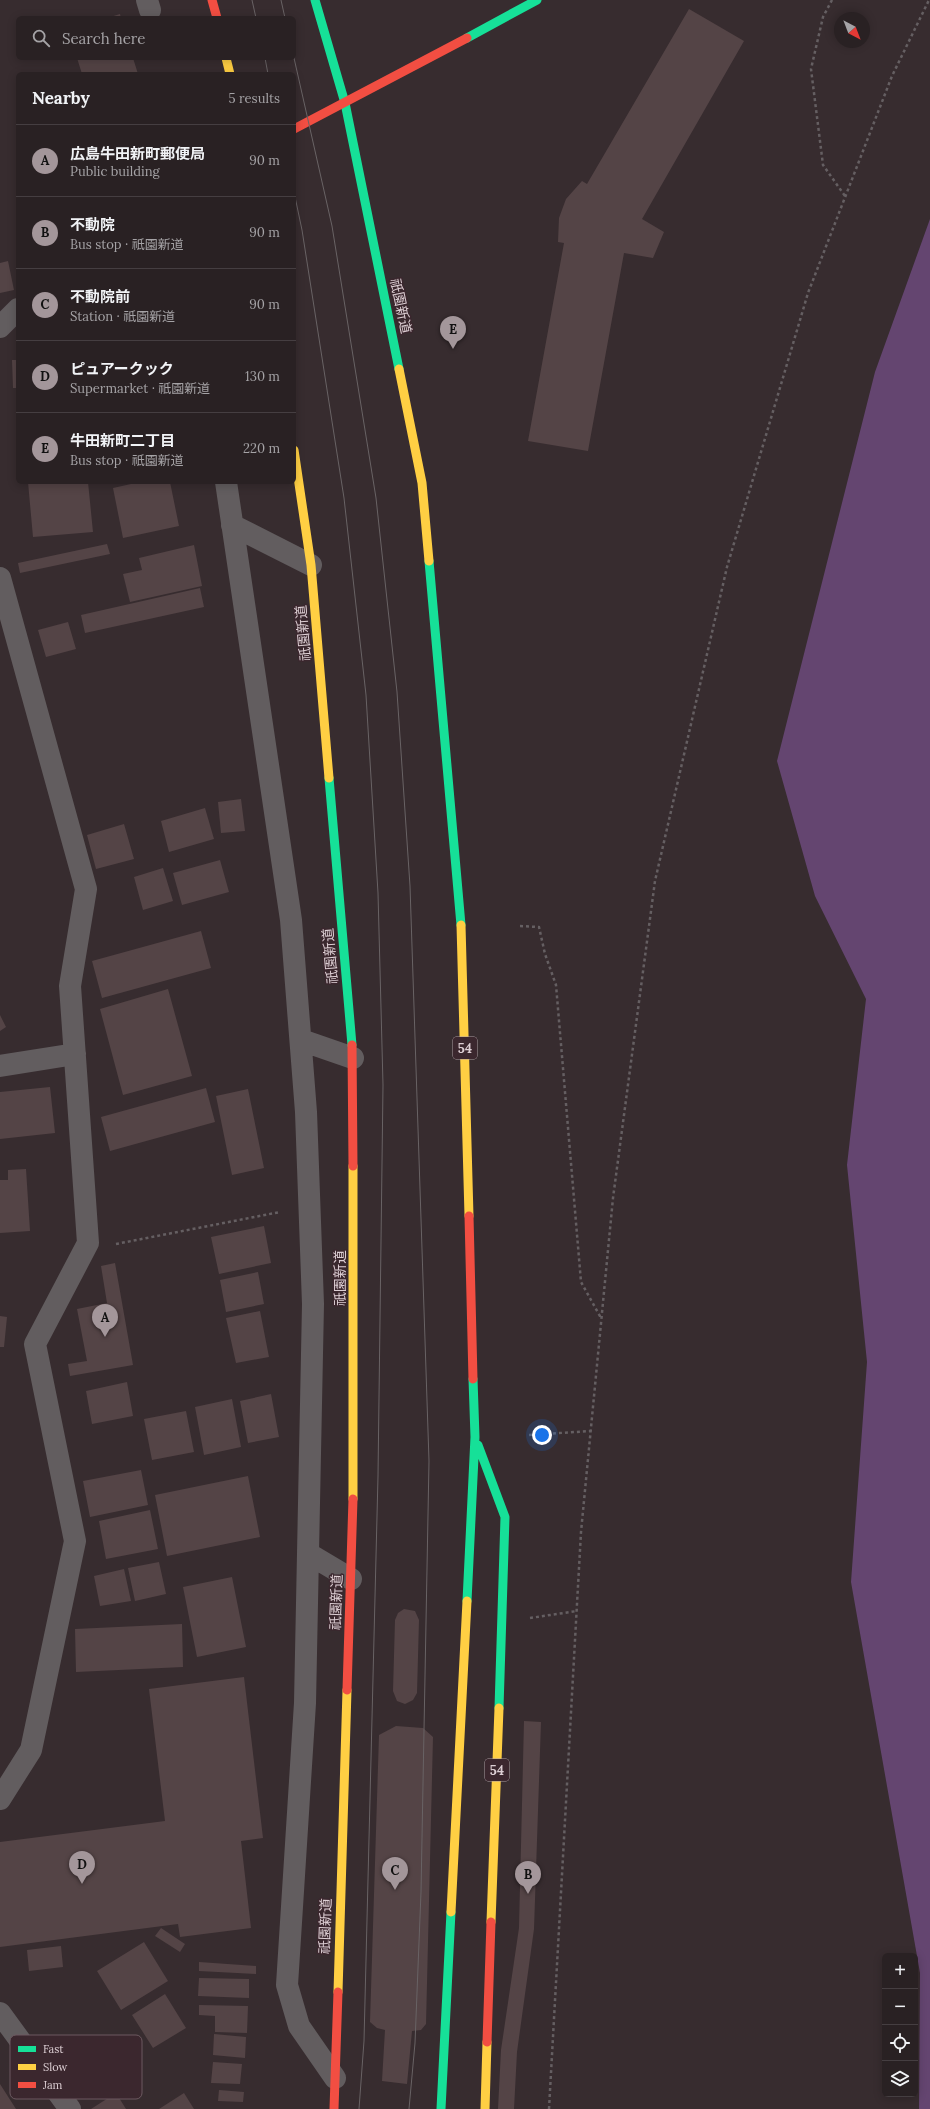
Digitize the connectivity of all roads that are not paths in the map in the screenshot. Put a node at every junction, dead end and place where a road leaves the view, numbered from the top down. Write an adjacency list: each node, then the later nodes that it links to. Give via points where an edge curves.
1 (315, 0): 5 (main road, 祇園新道 / 54)
2 (537, 0): 5 (main road)
3 (226, 60): 4 (main road)
4 (230, 72)
5 (345, 103): 6 (main road); 18 (main road, 祇園新道 / 54, via 422,482 461,908)
6 (296, 128)
7 (16, 311): 8 (street)
8 (0, 327)
9 (296, 464): 12 (main road, 祇園新道)
10 (226, 484): 11 (street)
11 (232, 525): 12 (street); 14 (street, via 291,920)
12 (311, 565): 16 (main road, 祇園新道)
13 (0, 578): 15 (street, via 86,889 70,986)
14 (301, 1040): 16 (street); 19 (street, via 313,1304)
15 (75, 1054): 17 (street); 21 (street, via 88,1243 35,1344 75,1541 31,1750)
16 (353, 1058): 20 (main road, 祇園新道, via 354,1467)
17 (0, 1066)
18 (475, 1437): 28 (main road, 祇園新道 / 54); 29 (main road, 祇園新道 / 54, via 505,1517)
19 (309, 1554): 20 (street); 24 (street, via 306,1703 287,1985 299,2026)
20 (351, 1579): 24 (main road, 祇園新道)
21 (0, 1799)
22 (0, 2012): 23 (street)
23 (17, 2035)
24 (334, 2078): 27 (main road, 祇園新道)
25 (63, 2099): 26 (street)
26 (70, 2109)
27 (334, 2109)
28 (440, 2109)
29 (485, 2109)

